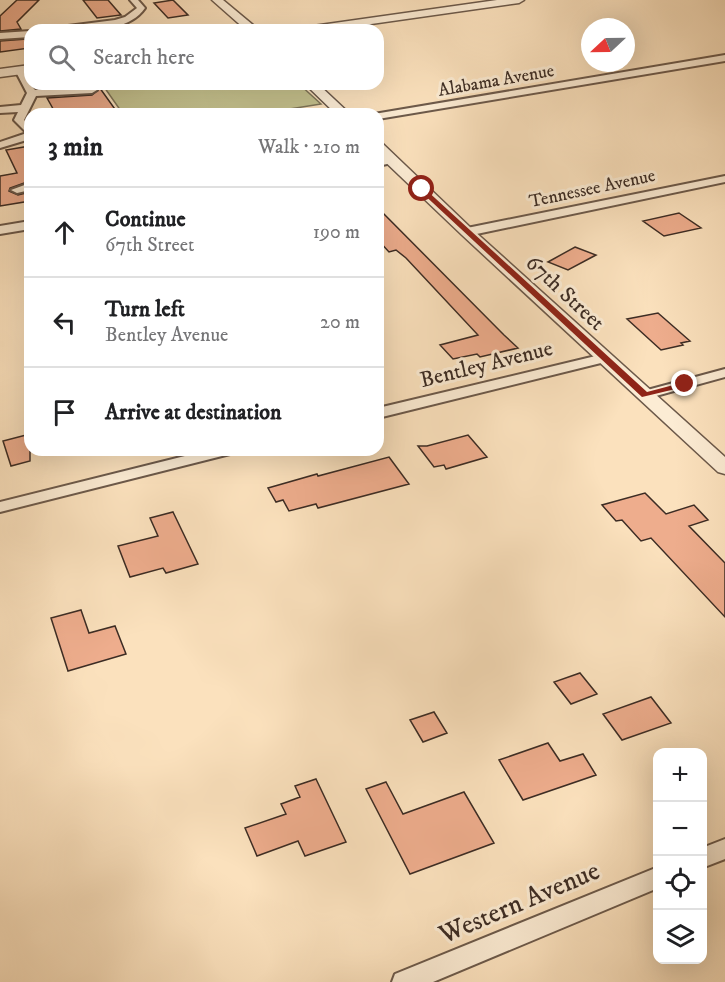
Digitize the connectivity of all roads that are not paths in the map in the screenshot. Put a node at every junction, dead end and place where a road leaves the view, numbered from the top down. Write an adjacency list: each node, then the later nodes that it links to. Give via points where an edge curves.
1 (134, 0): 4 (street, via 141,8 139,13)
2 (217, 0): 5 (street)
3 (519, 0): 6 (street)
4 (108, 24)
5 (246, 24)
6 (349, 24)
7 (24, 34): 8 (street)
8 (0, 36)
9 (725, 58): 21 (street, Alabama Avenue)
10 (24, 70): 11 (street)
11 (0, 73)
12 (32, 90): 15 (street)
13 (92, 90): 15 (street)
14 (318, 90): 18 (street)
15 (33, 93): 17 (street)
16 (24, 108): 19 (street)
17 (25, 108)
18 (337, 108)
19 (0, 110)
20 (24, 110): 22 (street, via 19,120)
21 (384, 115)
22 (24, 125)
23 (24, 138): 24 (street)
24 (0, 145)
25 (385, 161): 31 (street, 67th Street)
26 (725, 179): 31 (street, Tennessee Avenue)
27 (24, 188): 28 (street)
28 (17, 190)
29 (24, 226): 30 (street)
30 (0, 230)
31 (467, 232): 32 (street, 67th Street)
32 (604, 358): 34 (street, 67th Street); 35 (street, Bentley Avenue)
33 (725, 374): 34 (street)
34 (645, 395): 37 (street, 67th Street)
35 (384, 412)
36 (204, 456): 38 (street)
37 (725, 468)
38 (0, 507)
39 (725, 849): 40 (street)
40 (707, 856)
41 (653, 879): 42 (street, Western Avenue)
42 (404, 982)

